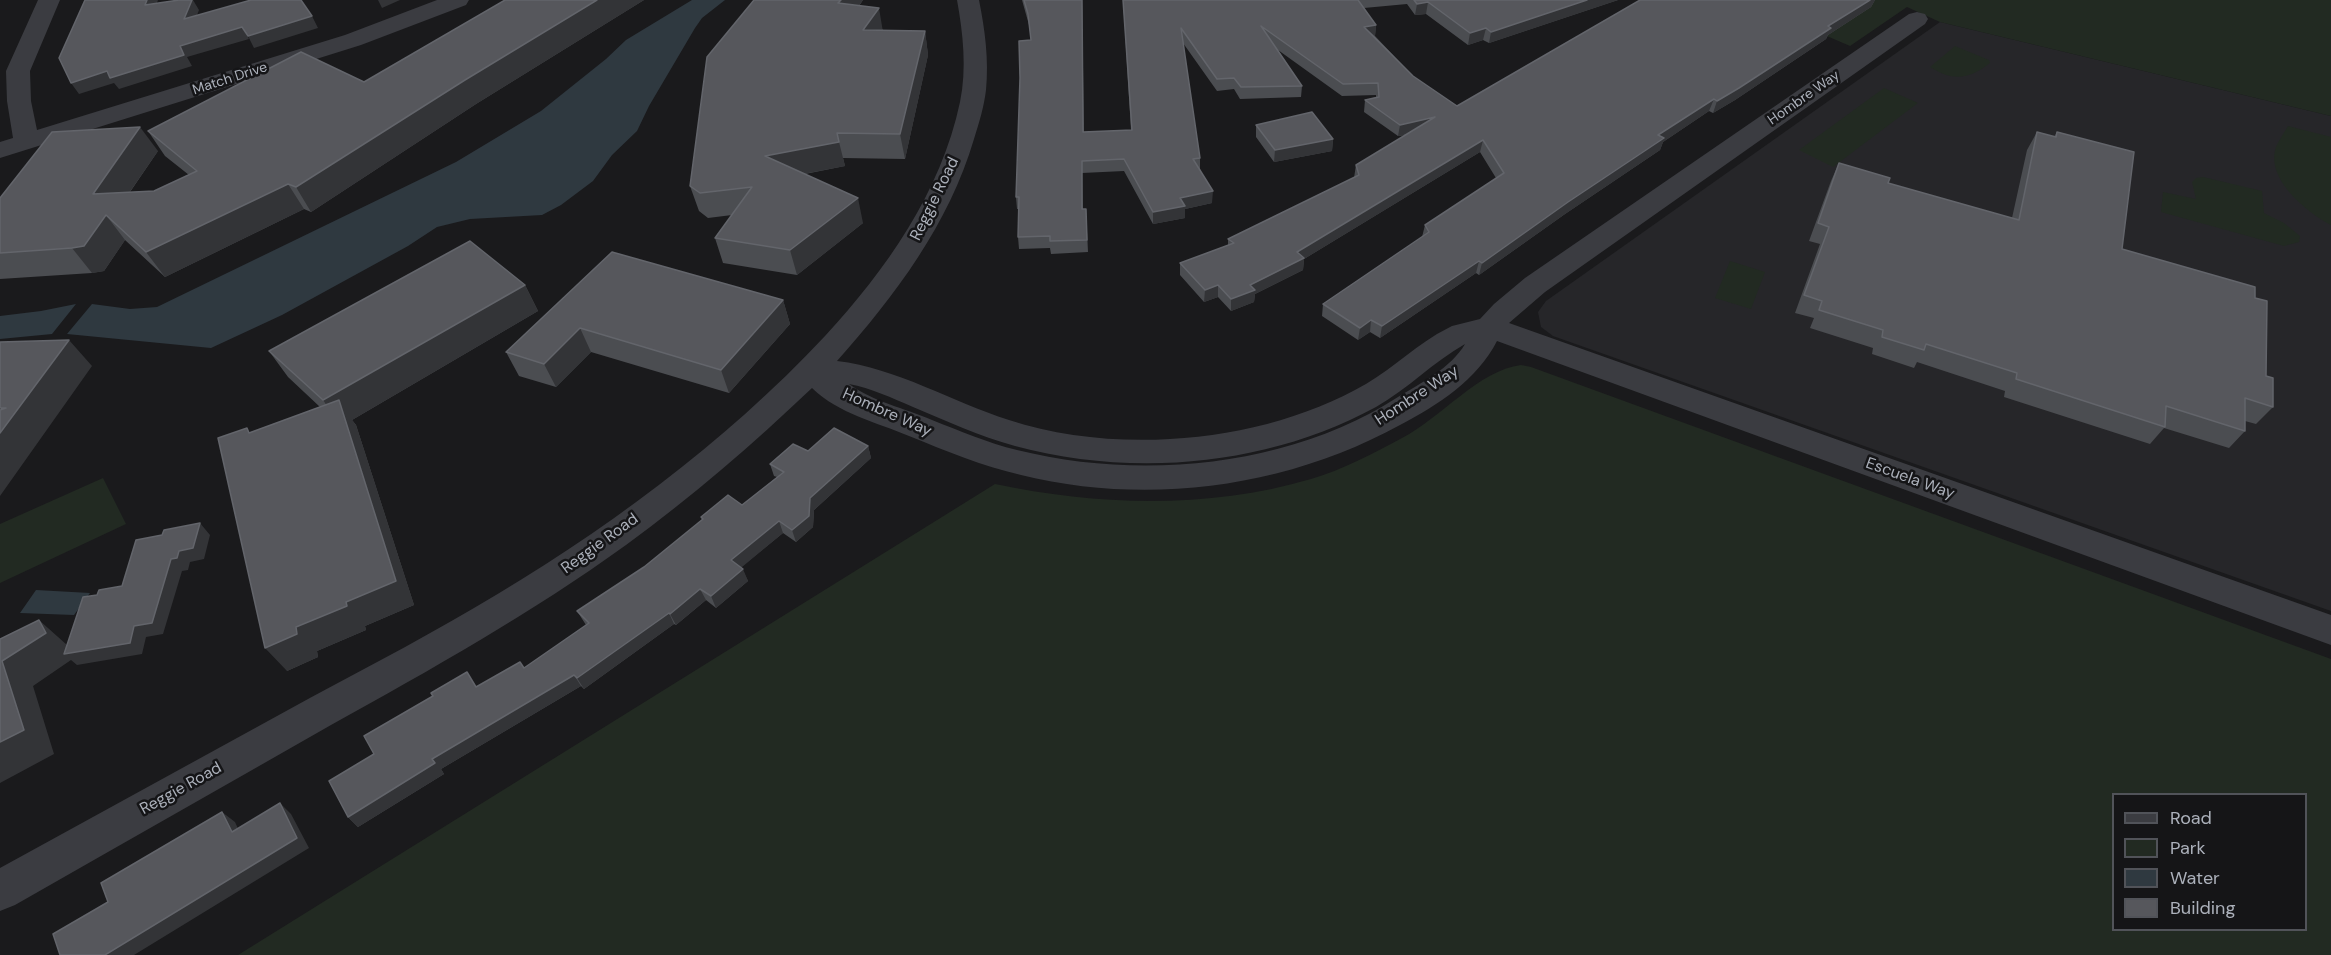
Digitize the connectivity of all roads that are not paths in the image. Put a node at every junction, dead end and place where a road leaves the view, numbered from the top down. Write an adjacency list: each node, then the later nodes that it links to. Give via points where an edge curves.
1 (49, 0): 5 (street, via 18,71)
2 (458, 0): 5 (street, Match Drive, via 353,40)
3 (968, 0): 8 (street, Reggie Road, via 975,43 972,102 951,171 893,274)
4 (1917, 19): 7 (street, Hombre Way, via 1535,285)
5 (27, 142): 6 (street, Match Drive)
6 (0, 150)
7 (1490, 327): 8 (street, Hombre Way, via 1467,363 1402,410 1362,431 1275,462 1170,477 1073,473 989,453 850,399); 9 (street, Escuela Way)
8 (813, 369): 10 (street, Reggie Road, via 679,486 551,579)
9 (2331, 630)
10 (0, 891)

